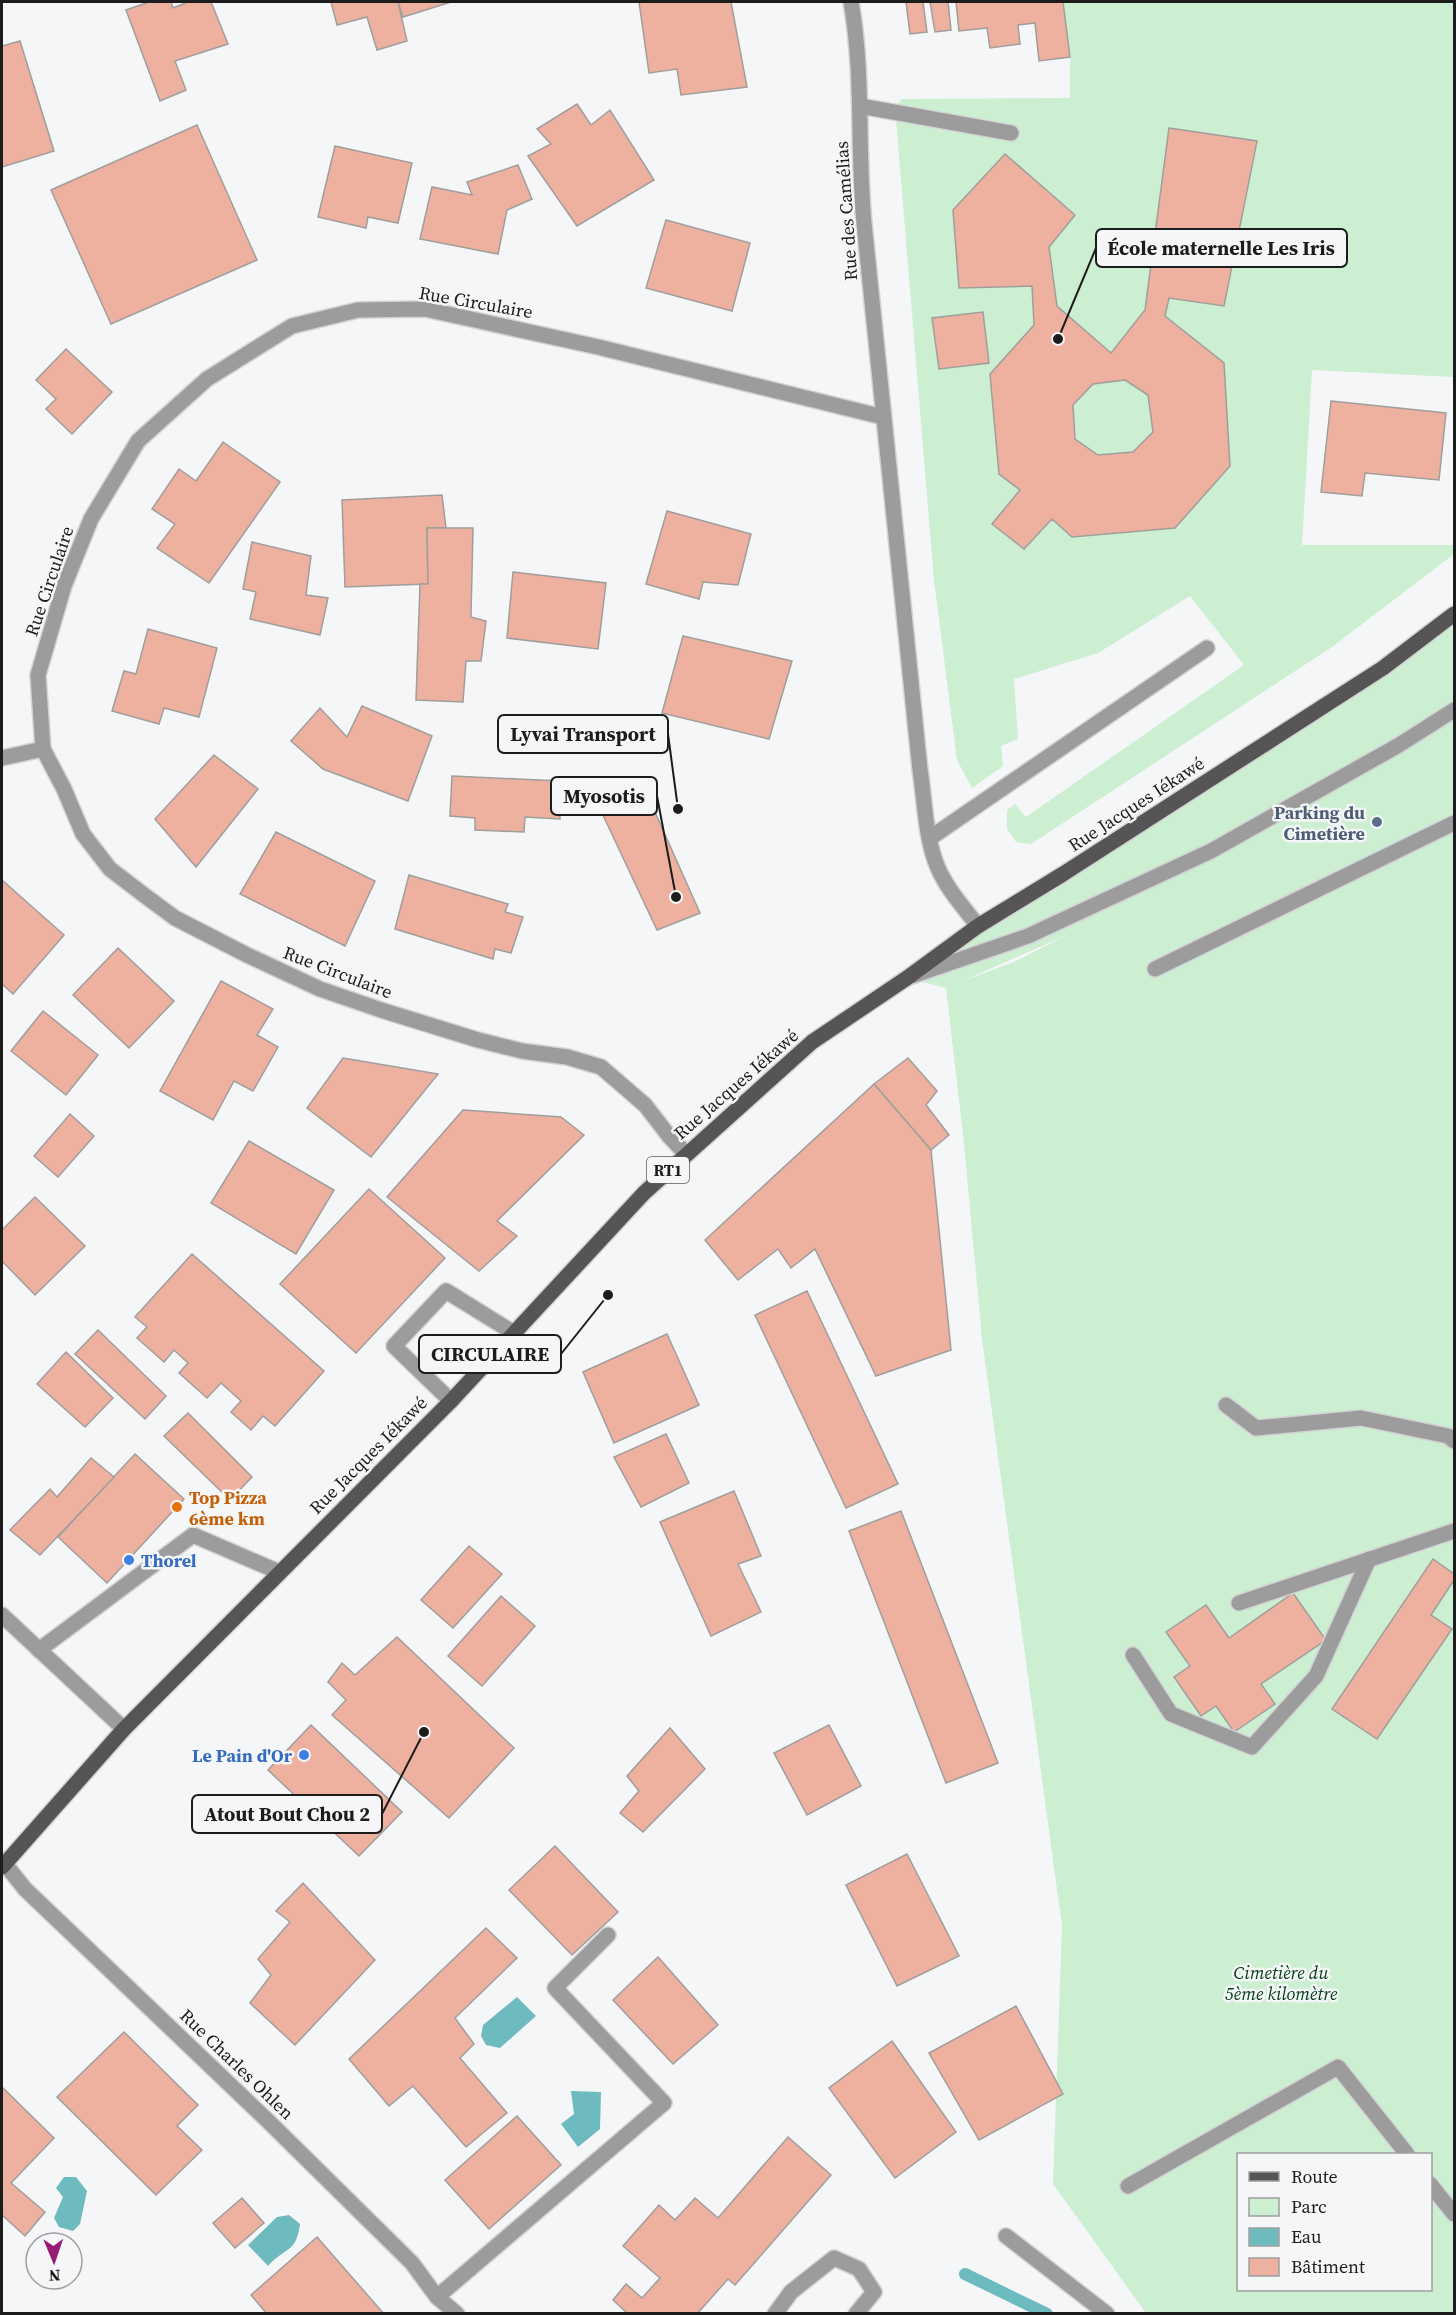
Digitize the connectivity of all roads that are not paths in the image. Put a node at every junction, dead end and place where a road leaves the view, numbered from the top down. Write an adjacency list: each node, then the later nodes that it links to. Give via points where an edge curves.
1 (851, 2): 2 (street, Rue des Camélias)
2 (860, 106): 3 (street); 4 (street, Rue des Camélias, via 863,210)
3 (1011, 133)
4 (883, 417): 8 (street, Rue Circulaire, via 425,309 358,310 292,326 207,379 138,441 91,519 64,586 38,675); 11 (street, Rue des Camélias)
5 (1455, 614): 12 (main road, Rue Jacques Iékawé / RT1, via 1383,668)
6 (1207, 648): 11 (street)
7 (1455, 710): 14 (street, via 1211,851 1028,936)
8 (43, 749): 9 (street); 15 (street, Rue Circulaire, via 83,834 110,869 175,918 320,989 489,1042 601,1067 645,1105)
9 (2, 758)
10 (1455, 824): 13 (street)
11 (930, 838): 12 (street, Rue des Camélias, via 937,867)
12 (978, 926): 14 (main road, Rue Jacques Iékawé / RT1)
13 (1155, 969)
14 (907, 978): 15 (main road, Rue Jacques Iékawé / RT1, via 812,1042)
15 (686, 1154): 16 (main road, Rue Jacques Iékawé / RT1, via 644,1193)
16 (514, 1332): 17 (main road, Rue Jacques Iékawé / RT1); 17 (street, via 446,1291 394,1346)
17 (451, 1401): 22 (main road, Rue Jacques Iékawé / RT1)
18 (1226, 1406): 19 (street, via 1256,1428 1361,1418 1448,1436)
19 (1455, 1441)
20 (1455, 1531): 21 (street)
21 (1369, 1559): 23 (street); 26 (street, via 1316,1677 1252,1747 1171,1714)
22 (279, 1572): 25 (street, via 193,1535); 27 (main road, Rue Jacques Iékawé / RT1)
23 (1239, 1603)
24 (2, 1616): 25 (street)
25 (39, 1650): 27 (street)
26 (1133, 1655)
27 (124, 1729): 28 (main road, Rue Jacques Iékawé / RT1)
28 (3, 1866): 35 (street, Rue Charles Ohlen, via 412,2263)
29 (608, 1935): 35 (street, via 555,1988 664,2103)
30 (1406, 2153): 32 (street, via 1338,2067)
31 (1432, 2185): 33 (street)
32 (1128, 2186)
33 (1455, 2214)
34 (1006, 2236): 39 (street)
35 (437, 2297): 36 (street, Rue Charles Ohlen)
36 (457, 2313)
37 (775, 2313): 38 (street, via 791,2292 834,2258 859,2269 874,2292)
38 (856, 2313)
39 (1107, 2313)

